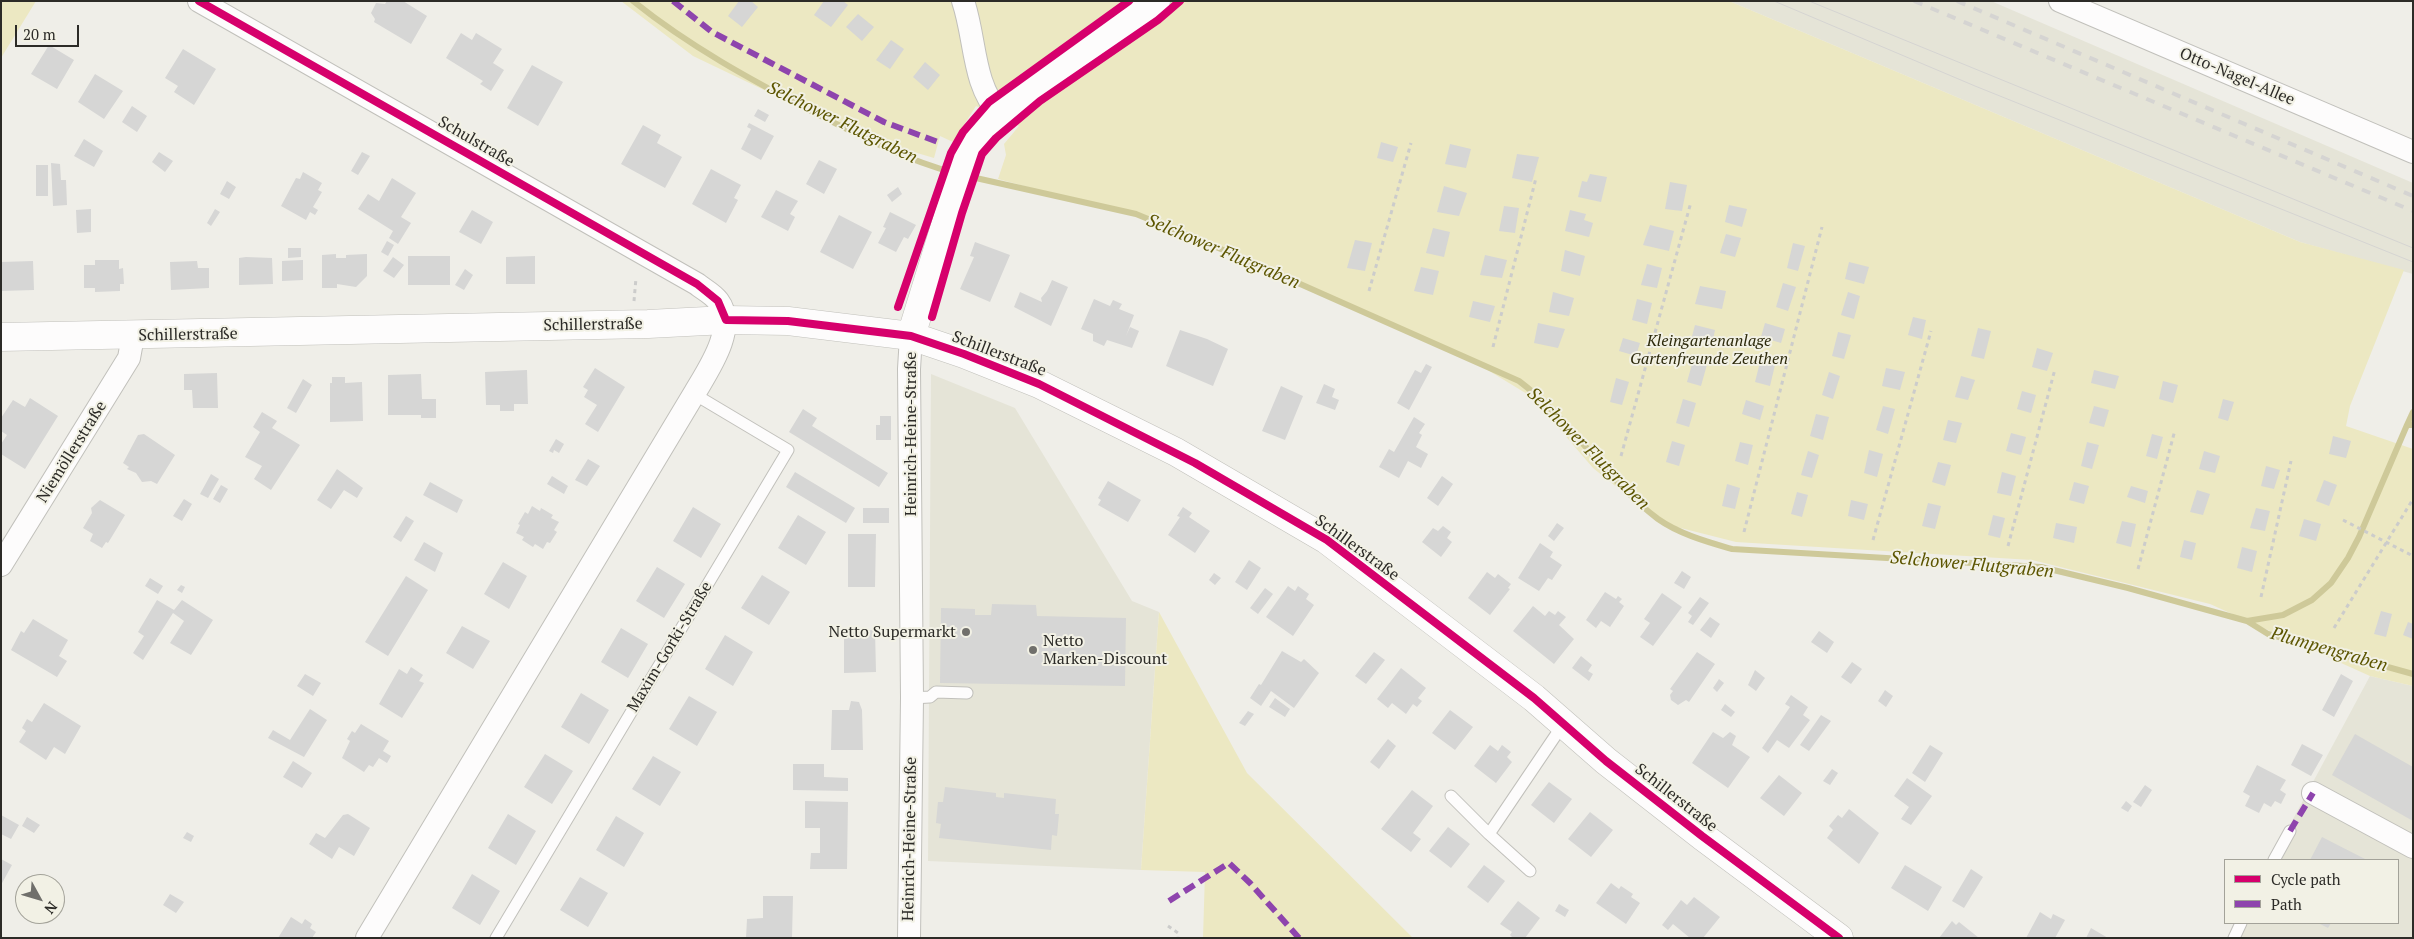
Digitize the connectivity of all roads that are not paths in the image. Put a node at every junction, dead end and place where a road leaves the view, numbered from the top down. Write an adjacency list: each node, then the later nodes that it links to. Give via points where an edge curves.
1 (199, 1): 7 (street, Schulstraße, via 697,284 718,301)
2 (963, 1): 5 (street, via 982,84 989,102)
3 (1156, 1): 5 (street, Heinrich-Heine-Straße)
4 (2060, 1): 6 (street, Otto-Nagel-Allee)
5 (1000, 114): 9 (street, Heinrich-Heine-Straße, via 968,151)
6 (2413, 152)
7 (726, 320): 8 (street, Schillerstraße); 9 (street, Schillerstraße, via 788,321); 11 (street, via 720,343)
8 (133, 336): 10 (street, Schillerstraße); 12 (street, Niemöllerstraße, via 129,358)
9 (911, 336): 14 (street, Heinrich-Heine-Straße); 15 (street, Schillerstraße, via 972,357 1065,396 1176,452 1279,511 1327,540)
10 (1, 337)
11 (694, 394): 24 (street); 25 (lane, Maxim-Gorki-Straße, via 788,450)
12 (1, 565)
13 (968, 693): 14 (lane, via 936,692 930,697)
14 (912, 698): 26 (street, Heinrich-Heine-Straße)
15 (1564, 723): 19 (lane); 27 (street, Schillerstraße, via 1606,761)
16 (2313, 793): 20 (street)
17 (1451, 796): 19 (lane)
18 (2290, 831): 21 (lane)
19 (1488, 834): 22 (lane)
20 (2413, 847)
21 (2275, 859)
22 (1530, 871)
23 (2241, 924): 28 (lane)
24 (367, 938)
25 (496, 938)
26 (909, 938)
27 (1839, 938)
28 (2234, 938)

